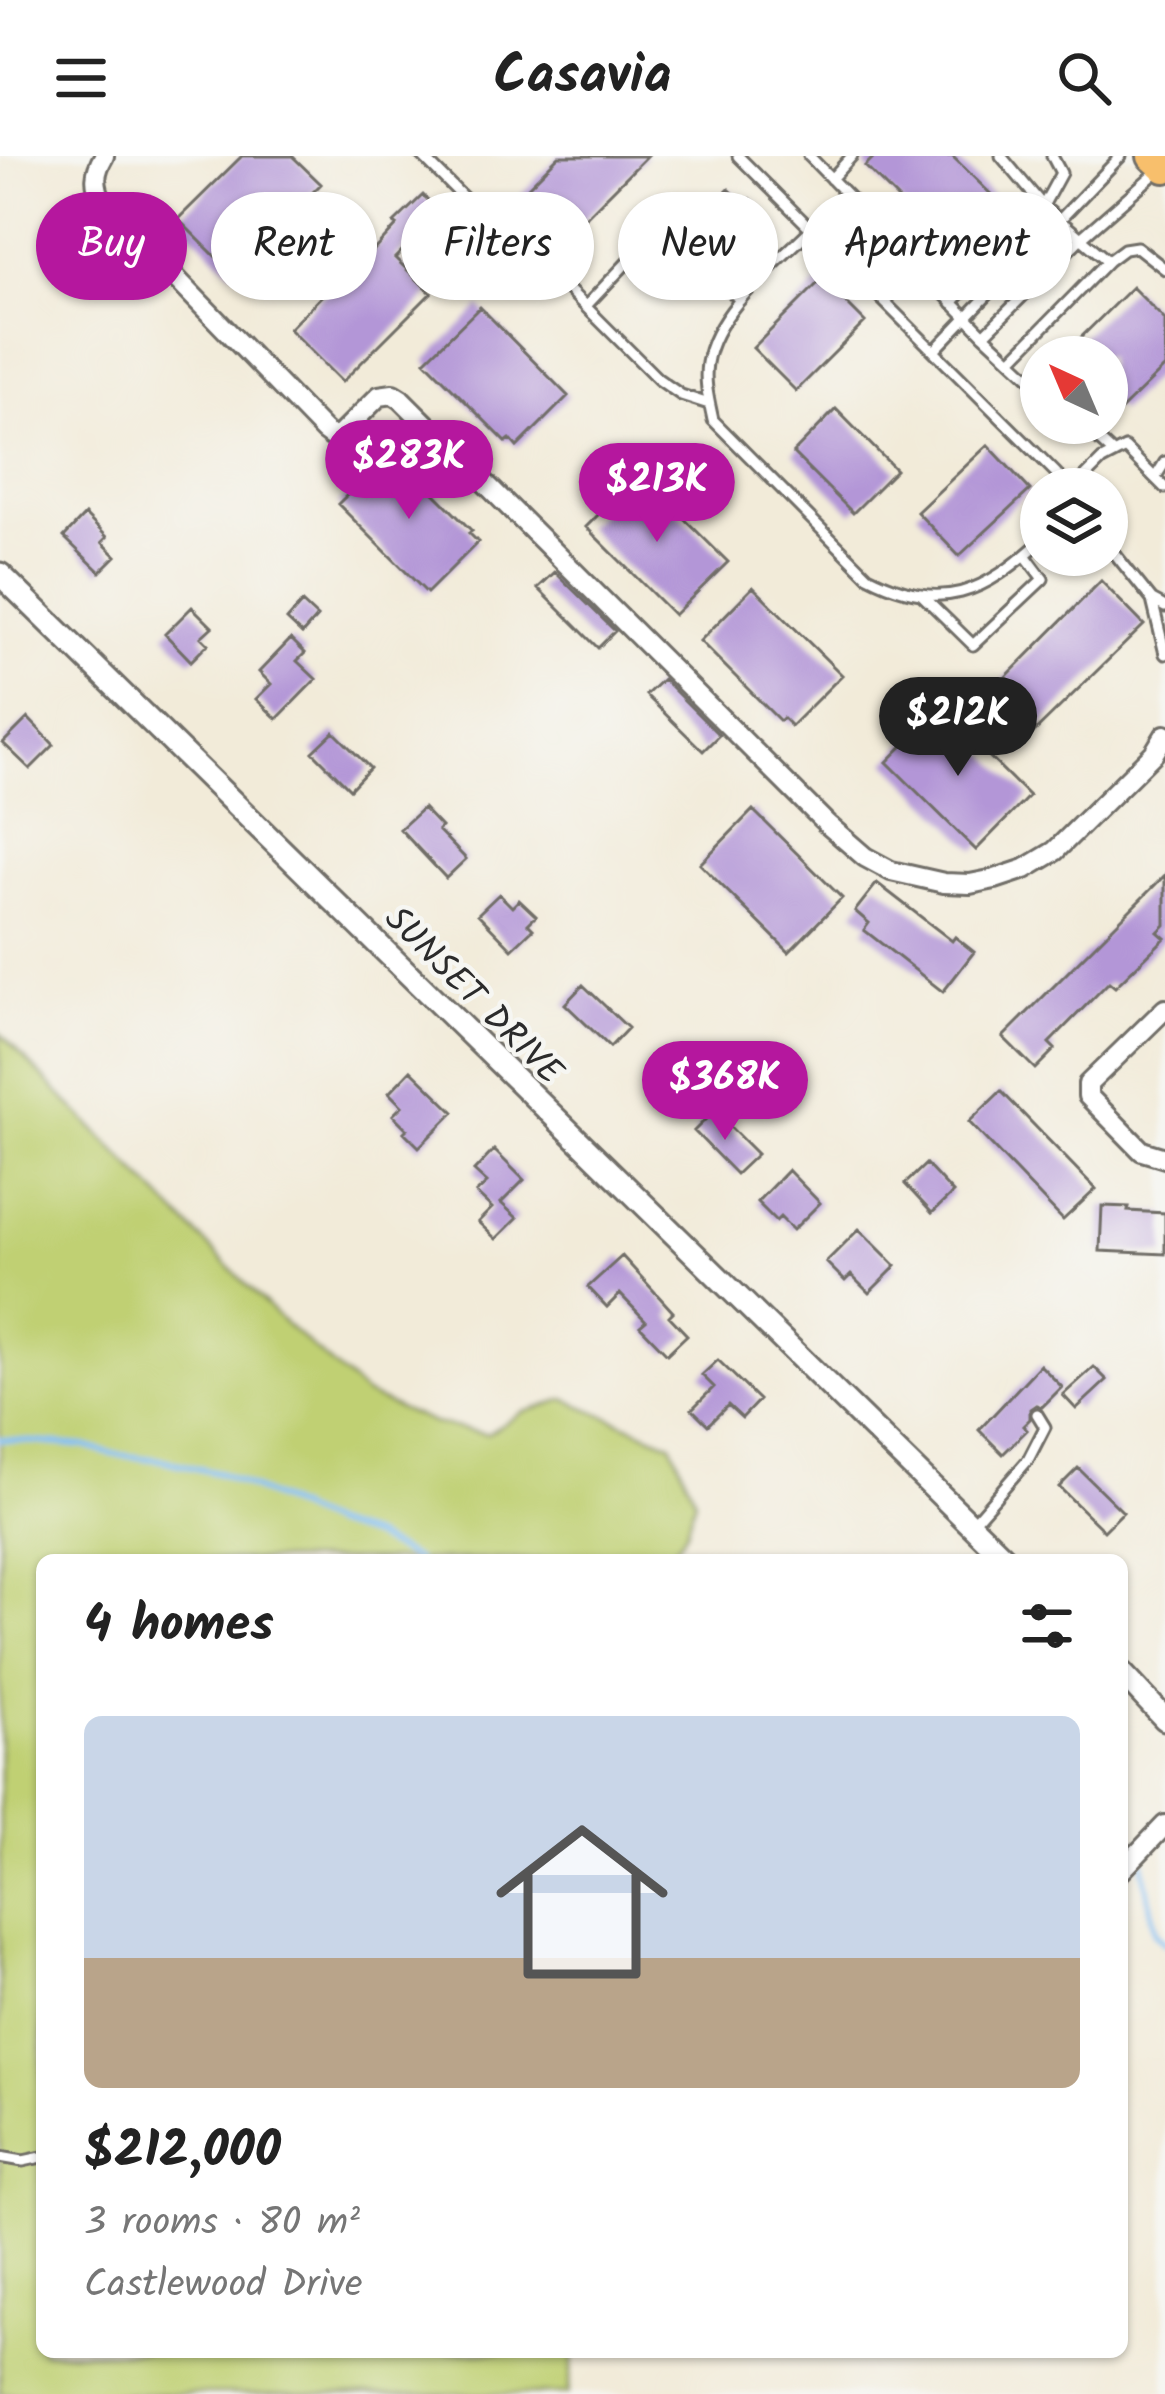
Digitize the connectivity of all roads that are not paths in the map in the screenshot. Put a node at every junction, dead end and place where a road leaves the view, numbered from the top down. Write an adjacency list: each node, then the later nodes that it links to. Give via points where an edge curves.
1 (104, 156): 48 (street, via 95,172 102,202 324,431 340,435 379,396 401,399 827,824 890,871 970,884 1025,868 1055,851)
2 (422, 156): 26 (lane, via 523,257)
3 (738, 156): 14 (lane)
4 (809, 156): 10 (lane)
5 (852, 156): 10 (lane)
6 (1001, 156): 11 (lane)
7 (1052, 156): 12 (lane, via 1061,172)
8 (1120, 156): 13 (lane)
9 (1160, 163): 16 (lane)
10 (831, 179): 25 (lane)
11 (1031, 192)
12 (1050, 192)
13 (1072, 208)
14 (802, 220)
15 (1072, 229): 16 (lane)
16 (1082, 237): 18 (lane); 28 (lane)
17 (802, 238): 19 (lane)
18 (1108, 261): 20 (lane, via 1137,247); 30 (lane)
19 (778, 262)
20 (1165, 268)
21 (618, 272): 26 (lane)
22 (740, 300): 32 (lane, via 707,361)
23 (883, 300): 29 (lane)
24 (986, 300): 27 (lane)
25 (952, 302): 27 (lane)
26 (586, 306): 32 (lane, via 658,379)
27 (968, 319): 28 (lane); 29 (lane)
28 (984, 335): 30 (lane)
29 (934, 351): 36 (lane)
30 (1011, 360): 31 (lane)
31 (1020, 368)
32 (709, 404): 44 (lane, via 713,420 868,576)
33 (1103, 444): 34 (lane)
34 (1114, 454): 37 (lane); 38 (lane, via 1125,448)
35 (1165, 462): 38 (lane)
36 (1051, 468)
37 (1093, 468)
38 (1155, 478): 39 (lane)
39 (1165, 488)
40 (1020, 559): 44 (lane, via 968,591)
41 (1128, 569): 45 (lane)
42 (0, 574): 52 (street, SUNSET DRIVE)
43 (1041, 576): 44 (lane, via 974,646)
44 (921, 593)
45 (1153, 599): 46 (lane); 47 (lane)
46 (1165, 608)
47 (1165, 654)
48 (1161, 746)
49 (1165, 1009): 50 (street, via 1088,1084 1088,1096 1142,1151)
50 (1165, 1158)
51 (1037, 1414): 52 (lane, via 1046,1427 1028,1460)
52 (971, 1525): 53 (street, SUNSET DRIVE)
53 (1001, 1554)
54 (1128, 1679): 55 (street)
55 (1165, 1719)
56 (1165, 1825): 57 (street)
57 (1128, 1864)
58 (0, 2157): 59 (lane)
59 (36, 2158)

